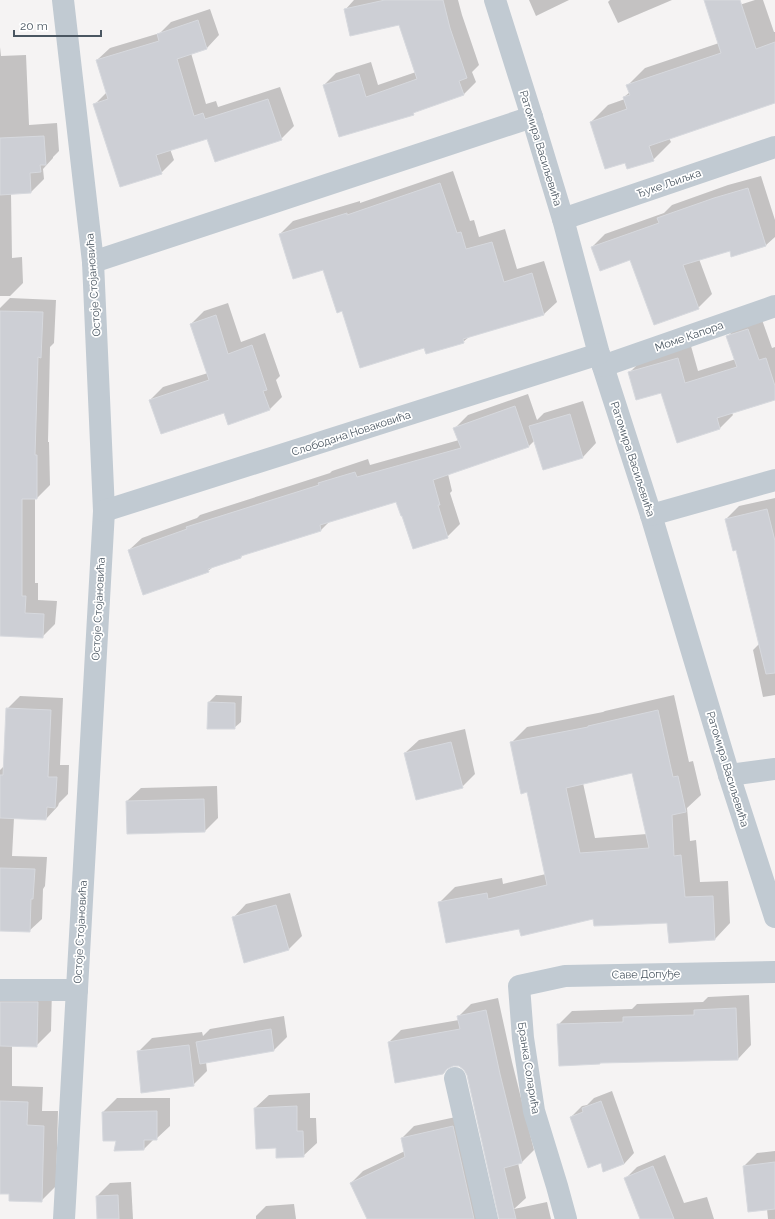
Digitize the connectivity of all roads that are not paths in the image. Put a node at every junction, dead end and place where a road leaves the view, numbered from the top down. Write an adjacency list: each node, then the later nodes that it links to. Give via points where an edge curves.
1 (63, 0): 6 (street, Остоје Стојановића)
2 (495, 0): 3 (street, Ратомира Васиљевића)
3 (532, 117): 5 (street, Ратомира Васиљевића); 6 (street)
4 (775, 147): 5 (street, Ђуке Љиљка)
5 (563, 219): 8 (street, Ратомира Васиљевића)
6 (93, 262): 10 (street, Остоје Стојановића)
7 (775, 306): 8 (street, Моме Капора)
8 (601, 360): 10 (street, Слободана Новаковића); 11 (street, Ратомира Васиљевића)
9 (775, 480): 11 (street)
10 (104, 511): 18 (street, Остоје Стојановића)
11 (651, 515): 13 (street, Ратомира Васиљевића)
12 (775, 769): 13 (street)
13 (730, 775): 14 (street, Ратомира Васиљевића)
14 (775, 917)
15 (775, 972): 16 (street, Саве Допуђе, via 565,976)
16 (519, 986): 22 (street, Бранка Соларића, via 523,1038 534,1112)
17 (0, 990): 18 (street)
18 (77, 990): 20 (street, Остоје Стојановића)
19 (454, 1078): 21 (street)
20 (64, 1219)
21 (487, 1219)
22 (566, 1219)

